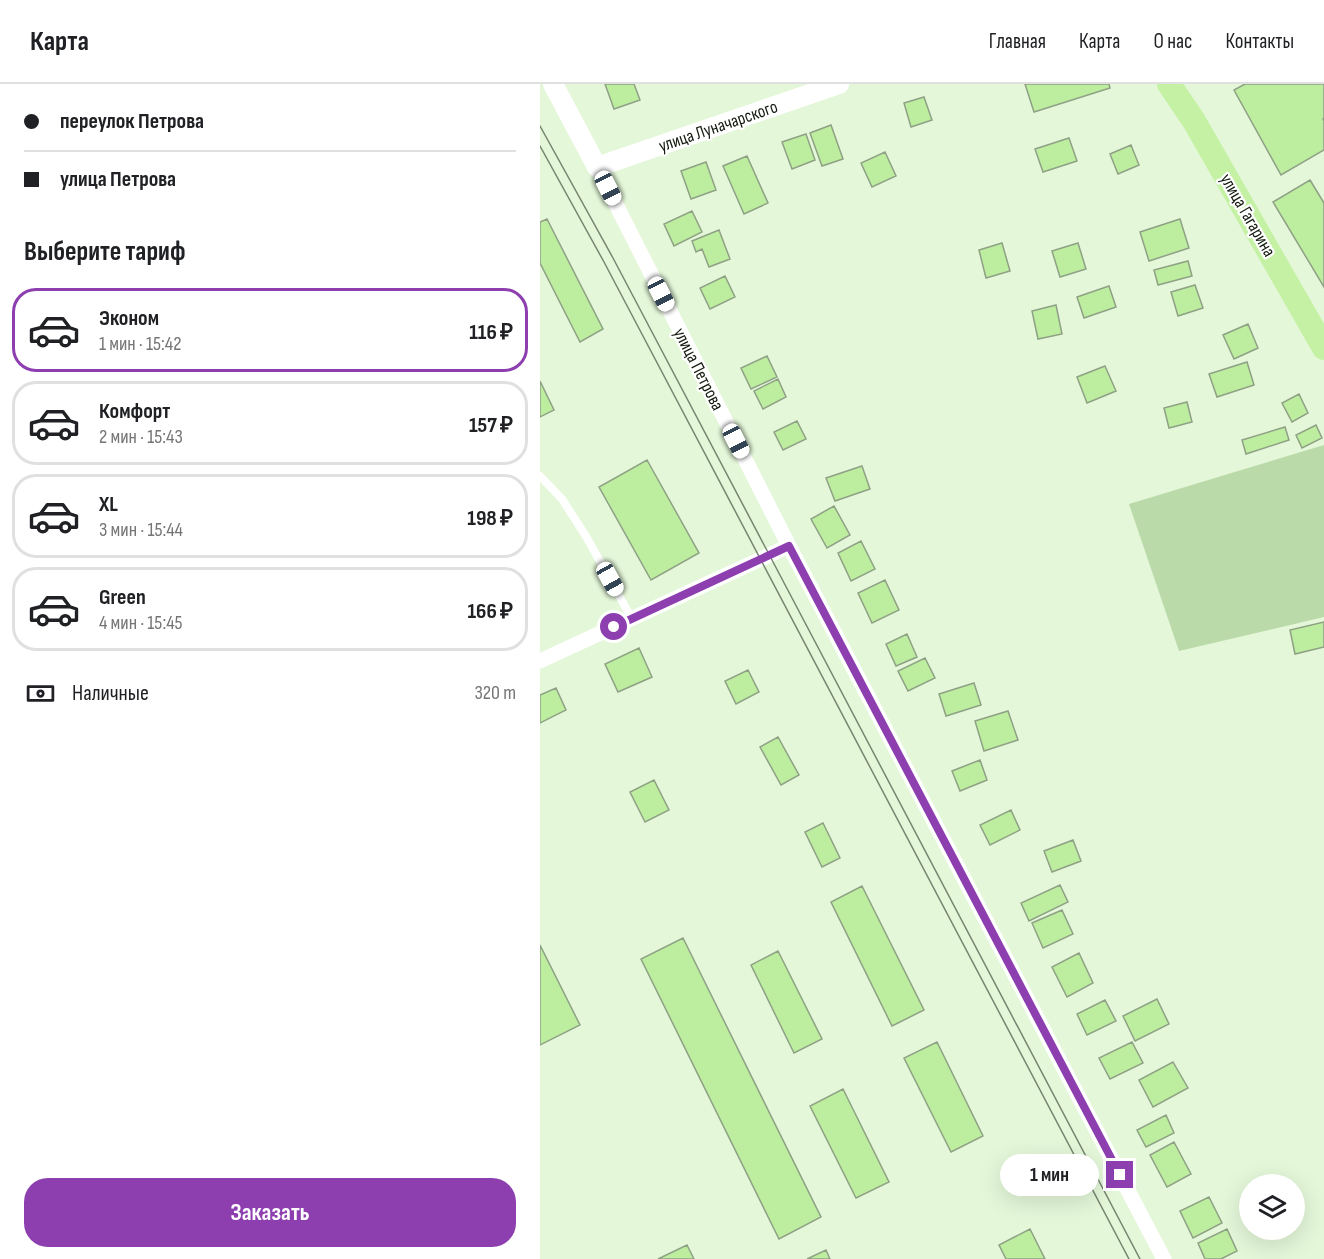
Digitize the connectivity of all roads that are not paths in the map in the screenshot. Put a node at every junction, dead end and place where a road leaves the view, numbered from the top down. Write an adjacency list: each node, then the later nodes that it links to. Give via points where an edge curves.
1 (553, 84): 4 (street, улица Петрова)
2 (839, 84): 4 (street, улица Луначарского)
3 (1169, 84): 5 (main road, улица Гагарина)
4 (597, 167): 7 (street, улица Петрова)
5 (1324, 348)
6 (540, 476): 8 (lane, via 562,499)
7 (789, 546): 8 (street); 10 (street, улица Петрова)
8 (632, 619): 9 (street)
9 (540, 661)
10 (1164, 1259)

